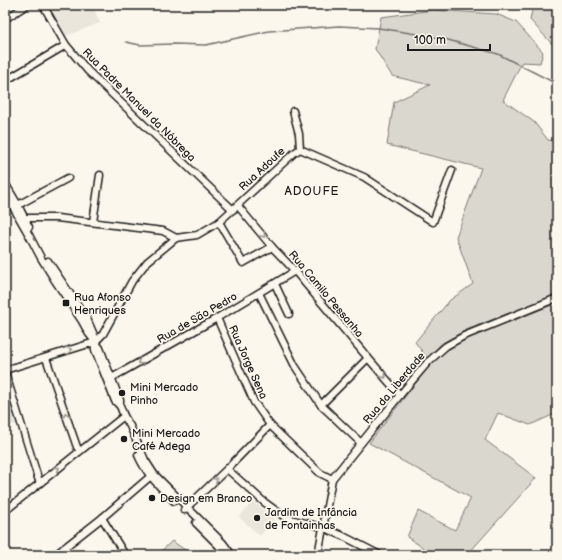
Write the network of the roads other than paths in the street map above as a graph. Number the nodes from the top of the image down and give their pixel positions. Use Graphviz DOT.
graph roads {
  1 [pos="27,5"];
  2 [pos="43,5"];
  3 [pos="5,19"];
  4 [pos="66,45"];
  5 [pos="5,82"];
  6 [pos="293,111"];
  7 [pos="300,149"];
  8 [pos="452,170"];
  9 [pos="100,175"];
  10 [pos="68,178"];
  11 [pos="5,183"];
  12 [pos="5,193"];
  13 [pos="18,205"];
  14 [pos="235,208"];
  15 [pos="22,218"];
  16 [pos="93,222"];
  17 [pos="219,222"];
  18 [pos="176,238"];
  19 [pos="272,247"];
  20 [pos="295,271"];
  21 [pos="275,284"];
  22 [pos="259,293"];
  23 [pos="557,298"];
  24 [pos="289,314"];
  25 [pos="217,318"];
  26 [pos="95,342"];
  27 [pos="46,358"];
  28 [pos="368,358"];
  29 [pos="5,371"];
  30 [pos="109,379"];
  31 [pos="400,395"];
  32 [pos="321,405"];
  33 [pos="125,418"];
  34 [pos="270,425"];
  35 [pos="361,443"];
  36 [pos="80,451"];
  37 [pos="227,469"];
  38 [pos="152,475"];
  39 [pos="332,479"];
  40 [pos="40,483"];
  41 [pos="186,509"];
  42 [pos="5,511"];
  43 [pos="102,518"];
  44 [pos="322,527"];
  45 [pos="55,555"];
  46 [pos="125,555"];
  47 [pos="225,555"];
  48 [pos="232,555"];
  49 [pos="318,555"];
  50 [pos="380,555"];
  1 -- 3 [label="street"];
  2 -- 4 [label="street, Rua Padre Manuel da Nóbrega"];
  4 -- 5 [label="street"];
  4 -- 14 [label="street, Rua Padre Manuel da Nóbrega"];
  6 -- 7 [label="street"];
  7 -- 8 [label="street, Rua Adoufe"];
  7 -- 14 [label="street, Rua Adoufe"];
  9 -- 16 [label="street"];
  10 -- 13 [label="street"];
  11 -- 13 [label="street"];
  12 -- 15 [label="street"];
  13 -- 15 [label="street"];
  14 -- 17 [label="street, Rua Adoufe"];
  14 -- 19 [label="street, Rua Camilo Pessanha, one-way"];
  15 -- 16 [label="street"];
  15 -- 26 [label="street"];
  16 -- 18 [label="street"];
  17 -- 18 [label="street, Rua Adoufe"];
  17 -- 19 [label="street"];
  18 -- 26 [label="street"];
  19 -- 20 [label="street, Rua Camilo Pessanha"];
  20 -- 21 [label="street, Rua de São Pedro"];
  20 -- 28 [label="street, Rua Camilo Pessanha"];
  21 -- 22 [label="street, Rua de São Pedro"];
  21 -- 24 [label="street"];
  22 -- 25 [label="street, Rua de São Pedro"];
  22 -- 32 [label="street"];
  23 -- 31 [label="street, Rua da Liberdade"];
  25 -- 30 [label="street, Rua de São Pedro, one-way"];
  25 -- 34 [label="street, Rua Jorge Sena"];
  27 -- 26 [label="street, one-way"];
  26 -- 30 [label="street"];
  27 -- 29 [label="street"];
  36 -- 27 [label="street, one-way"];
  28 -- 31 [label="street, Rua Camilo Pessanha, one-way"];
  28 -- 32 [label="street"];
  29 -- 40 [label="street"];
  30 -- 33 [label="street"];
  31 -- 35 [label="street, Rua da Liberdade"];
  32 -- 35 [label="street"];
  33 -- 36 [label="street"];
  33 -- 38 [label="street"];
  34 -- 37 [label="street"];
  34 -- 39 [label="street, Rua Jorge Sena"];
  35 -- 39 [label="street, Rua da Liberdade"];
  40 -- 36 [label="street, one-way"];
  41 -- 37 [label="street, one-way"];
  37 -- 44 [label="street"];
  38 -- 41 [label="street"];
  38 -- 43 [label="street"];
  39 -- 44 [label="street, Rua da Liberdade"];
  40 -- 42 [label="street"];
  41 -- 47 [label="street"];
  41 -- 48 [label="street"];
  43 -- 45 [label="street"];
  43 -- 46 [label="street"];
  44 -- 49 [label="street, Rua da Liberdade"];
  44 -- 50 [label="street"];
}
